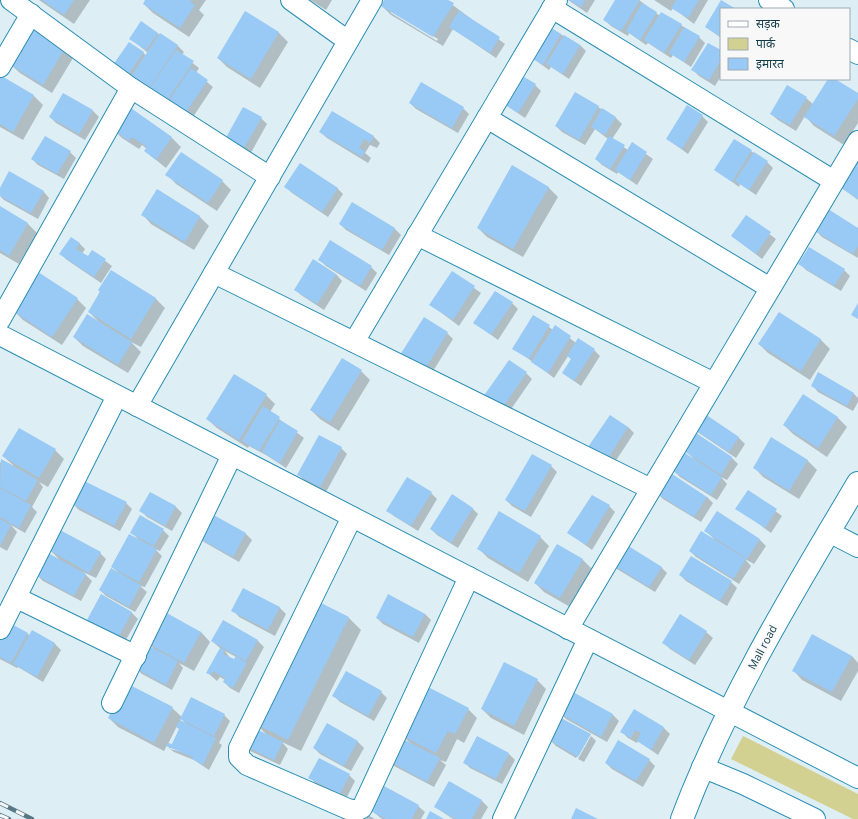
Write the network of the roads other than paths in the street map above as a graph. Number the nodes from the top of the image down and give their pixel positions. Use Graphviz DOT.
graph roads {
  1 [pos="10,0"];
  2 [pos="291,0"];
  3 [pos="372,0"];
  4 [pos="769,0"];
  5 [pos="554,4"];
  6 [pos="782,8"];
  7 [pos="31,14"];
  8 [pos="348,41"];
  9 [pos="0,67"];
  10 [pos="131,88"];
  11 [pos="487,118"];
  12 [pos="858,141"];
  13 [pos="270,177"];
  14 [pos="834,181"];
  15 [pos="417,235"];
  16 [pos="214,273"];
  17 [pos="770,288"];
  18 [pos="0,320"];
  19 [pos="0,335"];
  20 [pos="354,342"];
  21 [pos="714,382"];
  22 [pos="117,396"];
  23 [pos="137,406"];
  24 [pos="232,455"];
  25 [pos="858,483"];
  26 [pos="651,489"];
  27 [pos="352,517"];
  28 [pos="829,532"];
  29 [pos="858,547"];
  30 [pos="469,577"];
  31 [pos="17,598"];
  32 [pos="0,628"];
  33 [pos="568,628"];
  34 [pos="588,639"];
  35 [pos="136,656"];
  36 [pos="112,703"];
  37 [pos="728,712"];
  38 [pos="702,767"];
  39 [pos="858,778"];
  40 [pos="503,819"];
  41 [pos="682,819"];
  42 [pos="815,819"];
  1 -- 7 [label="street"];
  2 -- 8 [label="street"];
  3 -- 8 [label="street"];
  4 -- 6 [label="street"];
  5 -- 11 [label="street"];
  5 -- 14 [label="street"];
  7 -- 9 [label="street"];
  7 -- 10 [label="street"];
  8 -- 13 [label="street"];
  10 -- 13 [label="street"];
  10 -- 18 [label="street"];
  11 -- 15 [label="street"];
  11 -- 17 [label="street"];
  12 -- 14 [label="street"];
  13 -- 16 [label="street"];
  14 -- 17 [label="street"];
  15 -- 20 [label="street"];
  15 -- 21 [label="street"];
  16 -- 20 [label="street"];
  16 -- 23 [label="street"];
  17 -- 21 [label="street"];
  19 -- 22 [label="street"];
  20 -- 26 [label="street"];
  21 -- 26 [label="street"];
  22 -- 23 [label="street"];
  22 -- 31 [label="street"];
  23 -- 24 [label="street"];
  24 -- 27 [label="street"];
  24 -- 35 [label="street"];
  25 -- 28 [label="street, Mall road"];
  26 -- 33 [label="street"];
  27 -- 30 [label="street"];
  27 -- 30 [label="street"];
  28 -- 29 [label="street"];
  28 -- 37 [label="street, Mall road"];
  30 -- 33 [label="street"];
  31 -- 32 [label="street"];
  31 -- 35 [label="street"];
  33 -- 34 [label="street"];
  34 -- 37 [label="street"];
  34 -- 40 [label="street"];
  35 -- 36 [label="street"];
  37 -- 38 [label="street, Mall road"];
  37 -- 39 [label="street"];
  38 -- 41 [label="street, Mall road"];
  38 -- 42 [label="street"];
}
